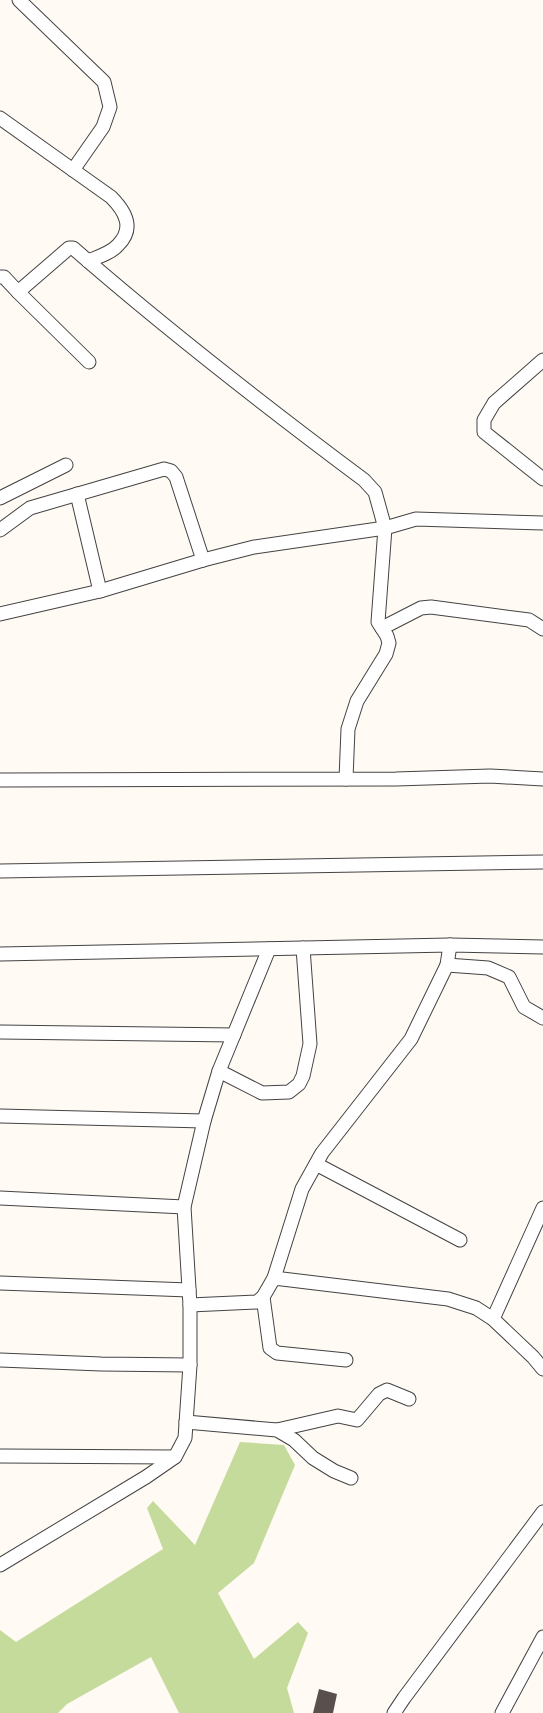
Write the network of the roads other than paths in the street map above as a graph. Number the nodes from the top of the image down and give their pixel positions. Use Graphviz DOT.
graph roads {
  1 [pos="19,0"];
  2 [pos="0,118"];
  3 [pos="73,170"];
  4 [pos="88,261"];
  5 [pos="0,277"];
  6 [pos="18,292"];
  7 [pos="543,360"];
  8 [pos="89,362"];
  9 [pos="66,464"];
  10 [pos="543,479"];
  11 [pos="77,494"];
  12 [pos="0,498"];
  13 [pos="543,523"];
  14 [pos="385,528"];
  15 [pos="0,530"];
  16 [pos="203,560"];
  17 [pos="100,591"];
  18 [pos="0,614"];
  19 [pos="382,628"];
  20 [pos="543,629"];
  21 [pos="346,779"];
  22 [pos="543,779"];
  23 [pos="0,780"];
  24 [pos="543,862"];
  25 [pos="0,871"];
  26 [pos="450,945"];
  27 [pos="543,947"];
  28 [pos="303,948"];
  29 [pos="269,949"];
  30 [pos="0,954"];
  31 [pos="447,965"];
  32 [pos="543,1018"];
  33 [pos="0,1032"];
  34 [pos="234,1035"];
  35 [pos="219,1071"];
  36 [pos="0,1116"];
  37 [pos="204,1121"];
  38 [pos="316,1164"];
  39 [pos="0,1198"];
  40 [pos="184,1207"];
  41 [pos="543,1208"];
  42 [pos="460,1240"];
  43 [pos="274,1278"];
  44 [pos="0,1283"];
  45 [pos="189,1290"];
  46 [pos="263,1297"];
  47 [pos="190,1305"];
  48 [pos="493,1319"];
  49 [pos="0,1360"];
  50 [pos="346,1360"];
  51 [pos="190,1365"];
  52 [pos="543,1369"];
  53 [pos="409,1399"];
  54 [pos="186,1422"];
  55 [pos="277,1430"];
  56 [pos="0,1456"];
  57 [pos="174,1457"];
  58 [pos="351,1478"];
  59 [pos="543,1512"];
  60 [pos="0,1565"];
  61 [pos="543,1637"];
  62 [pos="394,1713"];
  63 [pos="502,1713"];
  1 -- 3 [label="street"];
  2 -- 3 [label="street"];
  3 -- 4 [label="street"];
  4 -- 6 [label="street"];
  4 -- 14 [label="street"];
  5 -- 6 [label="street"];
  6 -- 8 [label="street"];
  7 -- 10 [label="street"];
  9 -- 12 [label="street"];
  11 -- 15 [label="street"];
  11 -- 16 [label="street"];
  11 -- 17 [label="street"];
  13 -- 14 [label="street"];
  14 -- 16 [label="street"];
  14 -- 19 [label="street"];
  16 -- 17 [label="street"];
  17 -- 18 [label="street"];
  19 -- 20 [label="street"];
  19 -- 21 [label="street"];
  21 -- 22 [label="street"];
  21 -- 23 [label="street"];
  24 -- 25 [label="street"];
  26 -- 27 [label="street"];
  26 -- 28 [label="street"];
  26 -- 31 [label="street"];
  28 -- 29 [label="street"];
  28 -- 35 [label="street"];
  29 -- 30 [label="street"];
  29 -- 34 [label="street"];
  31 -- 32 [label="street"];
  31 -- 38 [label="street"];
  33 -- 34 [label="street"];
  34 -- 35 [label="street"];
  35 -- 37 [label="street"];
  36 -- 37 [label="street"];
  37 -- 40 [label="street"];
  38 -- 42 [label="street"];
  38 -- 43 [label="street"];
  39 -- 40 [label="street"];
  40 -- 45 [label="street"];
  41 -- 48 [label="street"];
  43 -- 46 [label="street"];
  43 -- 48 [label="street"];
  44 -- 45 [label="street"];
  45 -- 47 [label="street"];
  46 -- 47 [label="street"];
  46 -- 50 [label="street"];
  47 -- 51 [label="street"];
  48 -- 52 [label="street"];
  49 -- 51 [label="street"];
  51 -- 54 [label="street"];
  53 -- 55 [label="street"];
  54 -- 55 [label="street"];
  54 -- 57 [label="street"];
  55 -- 58 [label="street"];
  56 -- 57 [label="street"];
  57 -- 60 [label="street"];
  59 -- 62 [label="street"];
  61 -- 63 [label="street"];
}
